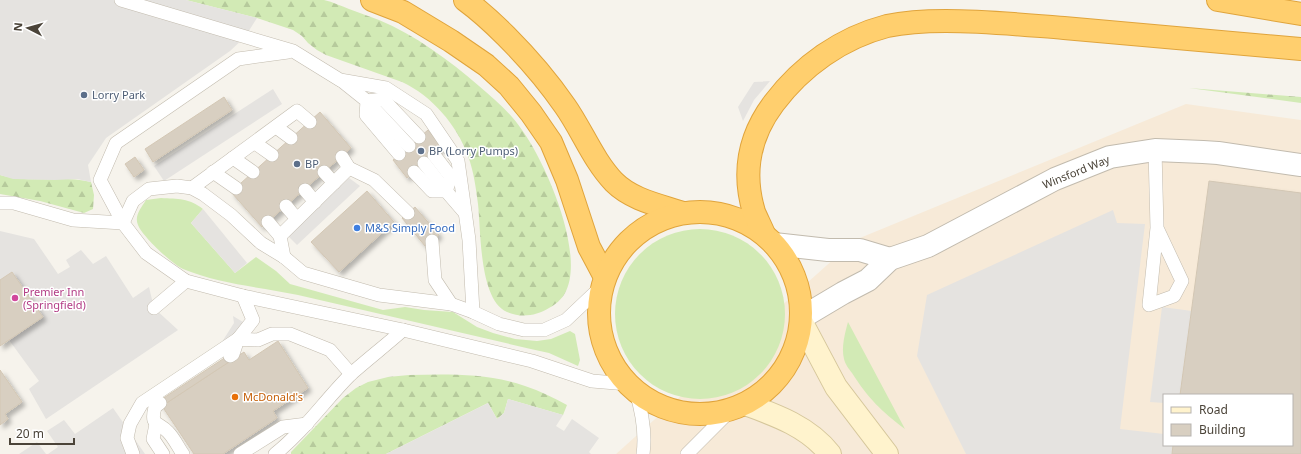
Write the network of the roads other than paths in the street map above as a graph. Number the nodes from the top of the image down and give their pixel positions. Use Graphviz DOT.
graph roads {
  1 [pos="121,0"];
  2 [pos="372,0"];
  3 [pos="465,0"];
  4 [pos="1218,0"];
  5 [pos="1301,14"];
  6 [pos="1301,49"];
  7 [pos="293,51"];
  8 [pos="340,80"];
  9 [pos="367,101"];
  10 [pos="310,122"];
  11 [pos="276,127"];
  12 [pos="291,138"];
  13 [pos="255,142"];
  14 [pos="1155,150"];
  15 [pos="272,155"];
  16 [pos="342,157"];
  17 [pos="233,158"];
  18 [pos="429,159"];
  19 [pos="1301,165"];
  20 [pos="349,168"];
  21 [pos="213,172"];
  22 [pos="253,172"];
  23 [pos="324,172"];
  24 [pos="414,172"];
  25 [pos="334,183"];
  26 [pos="192,188"];
  27 [pos="236,188"];
  28 [pos="305,190"];
  29 [pos="446,191"];
  30 [pos="315,202"];
  31 [pos="0,203"];
  32 [pos="286,206"];
  33 [pos="408,213"];
  34 [pos="465,213"];
  35 [pos="683,213"];
  36 [pos="297,219"];
  37 [pos="268,222"];
  38 [pos="123,223"];
  39 [pos="1157,228"];
  40 [pos="280,236"];
  41 [pos="769,239"];
  42 [pos="432,241"];
  43 [pos="284,257"];
  44 [pos="890,258"];
  45 [pos="186,281"];
  46 [pos="604,281"];
  47 [pos="243,296"];
  48 [pos="451,304"];
  49 [pos="154,308"];
  50 [pos="473,312"];
  51 [pos="801,319"];
  52 [pos="403,330"];
  53 [pos="238,339"];
  54 [pos="230,356"];
  55 [pos="351,374"];
  56 [pos="632,388"];
  57 [pos="160,403"];
  58 [pos="738,408"];
  59 [pos="156,424"];
  60 [pos="307,424"];
  61 [pos="133,454"];
  62 [pos="163,454"];
  63 [pos="183,454"];
  64 [pos="240,454"];
  65 [pos="275,454"];
  66 [pos="643,454"];
  67 [pos="687,454"];
  68 [pos="830,454"];
  69 [pos="887,454"];
  1 -- 7 [label="lane"];
  2 -- 46 [label="highway"];
  3 -- 35 [label="highway"];
  4 -- 5 [label="highway"];
  6 -- 41 [label="highway"];
  7 -- 8 [label="lane"];
  7 -- 38 [label="lane"];
  8 -- 9 [label="lane"];
  8 -- 34 [label="lane"];
  9 -- 9 [label="lane"];
  10 -- 11 [label="lane"];
  11 -- 12 [label="lane"];
  11 -- 13 [label="lane"];
  13 -- 15 [label="lane"];
  13 -- 17 [label="lane"];
  14 -- 19 [label="street, Winsford Way"];
  14 -- 39 [label="lane"];
  14 -- 44 [label="street, Winsford Way"];
  16 -- 20 [label="lane"];
  17 -- 21 [label="lane"];
  17 -- 22 [label="lane"];
  18 -- 29 [label="lane"];
  20 -- 25 [label="lane"];
  20 -- 33 [label="lane"];
  21 -- 26 [label="lane"];
  21 -- 27 [label="lane"];
  23 -- 25 [label="lane"];
  24 -- 29 [label="lane"];
  25 -- 30 [label="lane"];
  26 -- 38 [label="lane"];
  26 -- 43 [label="lane"];
  28 -- 30 [label="lane"];
  29 -- 34 [label="lane"];
  30 -- 36 [label="lane"];
  31 -- 38 [label="lane"];
  32 -- 36 [label="lane"];
  34 -- 50 [label="lane"];
  35 -- 41 [label="highway"];
  35 -- 46 [label="highway"];
  36 -- 40 [label="lane"];
  37 -- 40 [label="lane"];
  38 -- 45 [label="lane"];
  39 -- 39 [label="lane"];
  40 -- 43 [label="lane"];
  41 -- 44 [label="street"];
  41 -- 51 [label="highway"];
  42 -- 48 [label="lane"];
  43 -- 48 [label="lane"];
  44 -- 51 [label="street, Winsford Way"];
  45 -- 47 [label="lane"];
  45 -- 49 [label="lane"];
  46 -- 50 [label="lane"];
  46 -- 56 [label="highway"];
  47 -- 52 [label="lane"];
  47 -- 53 [label="lane"];
  48 -- 50 [label="lane"];
  51 -- 58 [label="highway"];
  51 -- 69 [label="main road"];
  52 -- 55 [label="lane"];
  52 -- 56 [label="lane"];
  53 -- 54 [label="lane"];
  53 -- 55 [label="lane"];
  53 -- 61 [label="lane"];
  55 -- 60 [label="lane"];
  56 -- 58 [label="highway"];
  56 -- 66 [label="lane"];
  57 -- 59 [label="lane"];
  58 -- 67 [label="lane"];
  58 -- 68 [label="main road"];
  59 -- 62 [label="lane"];
  59 -- 63 [label="lane"];
  60 -- 64 [label="lane"];
  60 -- 65 [label="lane"];
}
